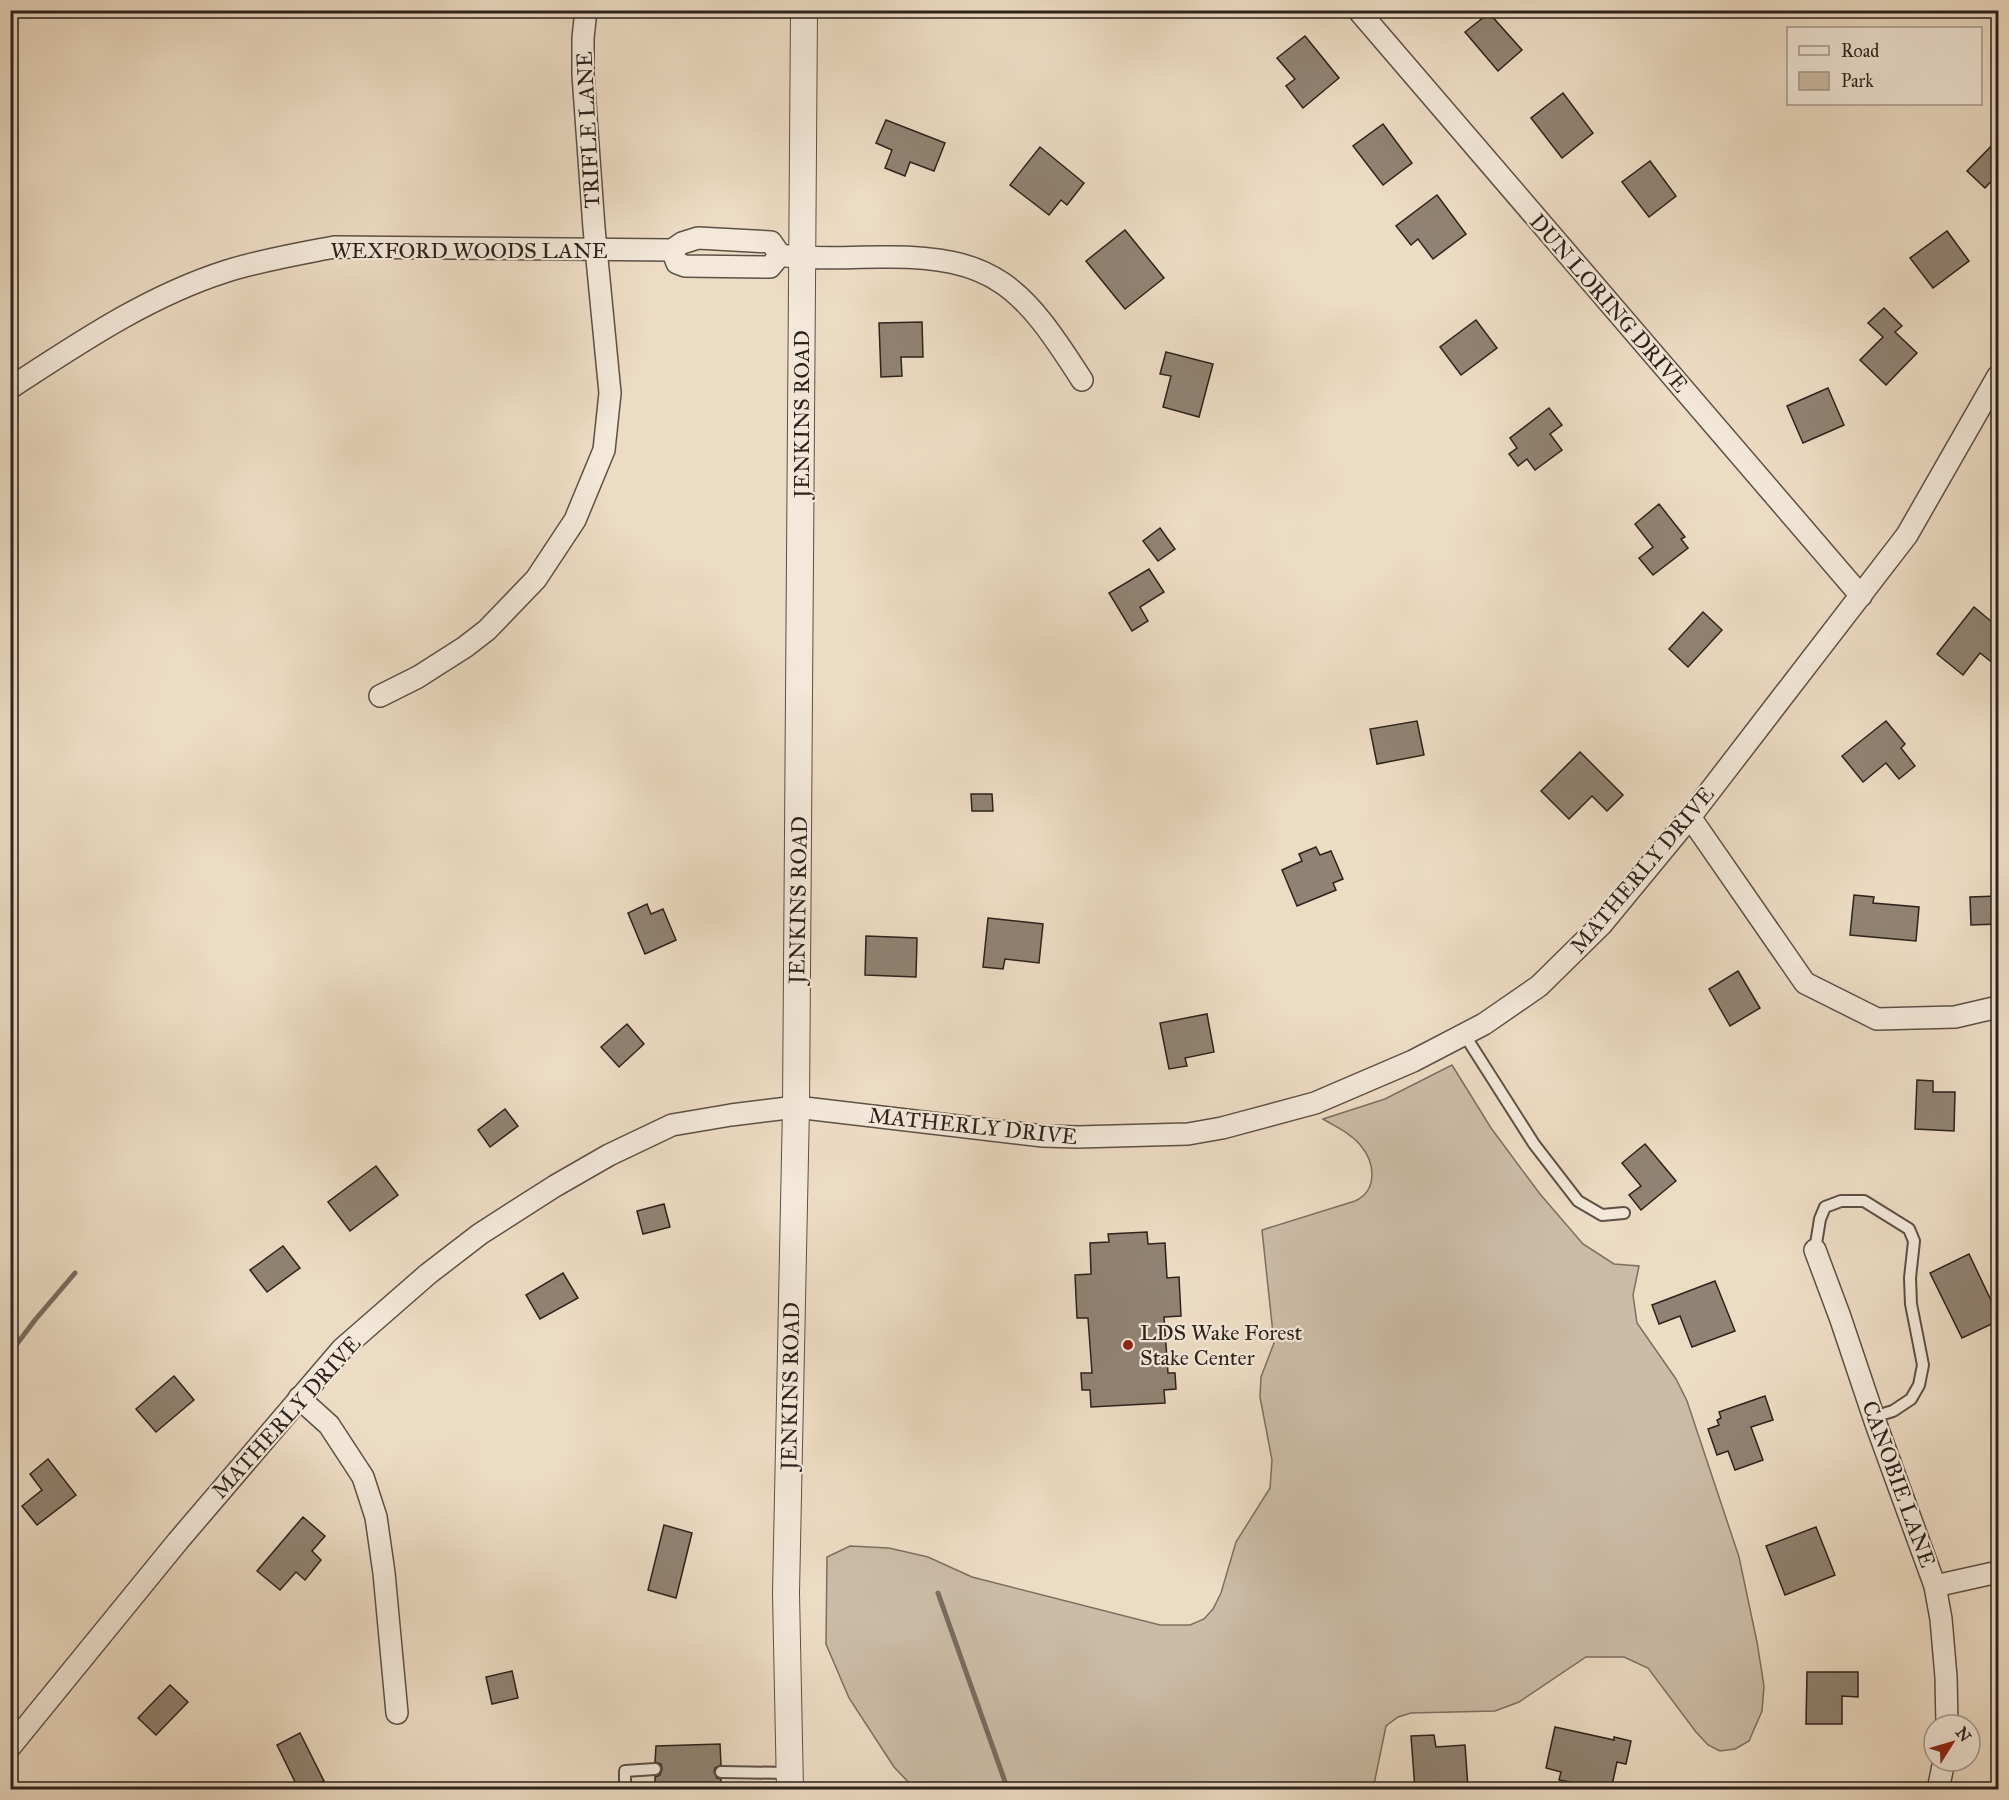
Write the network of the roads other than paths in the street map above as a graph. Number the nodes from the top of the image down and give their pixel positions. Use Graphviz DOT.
graph roads {
  1 [pos="586,10"];
  2 [pos="804,10"];
  3 [pos="1358,10"];
  4 [pos="597,250"];
  5 [pos="672,250"];
  6 [pos="791,257"];
  7 [pos="1998,376"];
  8 [pos="1082,380"];
  9 [pos="10,388"];
  10 [pos="1861,596"];
  11 [pos="380,696"];
  12 [pos="1690,817"];
  13 [pos="1998,1008"];
  14 [pos="1464,1034"];
  15 [pos="796,1107"];
  16 [pos="1624,1213"];
  17 [pos="1815,1250"];
  18 [pos="298,1398"];
  19 [pos="1874,1417"];
  20 [pos="1998,1572"];
  21 [pos="1935,1586"];
  22 [pos="397,1713"];
  23 [pos="1947,1713"];
  24 [pos="10,1748"];
  25 [pos="655,1769"];
  26 [pos="721,1772"];
  27 [pos="1942,1773"];
  28 [pos="790,1781"];
  29 [pos="625,1790"];
  30 [pos="1938,1790"];
  1 -- 4 [label="street, TRIFLE LANE"];
  2 -- 6 [label="street, JENKINS ROAD"];
  3 -- 10 [label="street, DUN LORING DRIVE"];
  4 -- 5 [label="street, WEXFORD WOODS LANE"];
  4 -- 9 [label="street, WEXFORD WOODS LANE"];
  4 -- 11 [label="street, TRIFLE LANE"];
  5 -- 6 [label="street, WEXFORD WOODS LANE"];
  5 -- 6 [label="street"];
  6 -- 8 [label="street"];
  6 -- 15 [label="street, JENKINS ROAD"];
  7 -- 10 [label="street, MATHERLY DRIVE"];
  10 -- 12 [label="street, MATHERLY DRIVE"];
  12 -- 13 [label="street"];
  12 -- 14 [label="street, MATHERLY DRIVE"];
  14 -- 15 [label="street, MATHERLY DRIVE"];
  14 -- 16 [label="lane"];
  15 -- 18 [label="street, MATHERLY DRIVE"];
  15 -- 28 [label="street, JENKINS ROAD"];
  17 -- 19 [label="street, CANOBIE LANE"];
  17 -- 19 [label="lane"];
  18 -- 22 [label="street"];
  18 -- 24 [label="street, MATHERLY DRIVE"];
  19 -- 21 [label="street, CANOBIE LANE"];
  20 -- 21 [label="street"];
  21 -- 23 [label="street, CANOBIE LANE"];
  25 -- 29 [label="lane"];
  26 -- 28 [label="lane"];
  27 -- 30 [label="street"];
}
